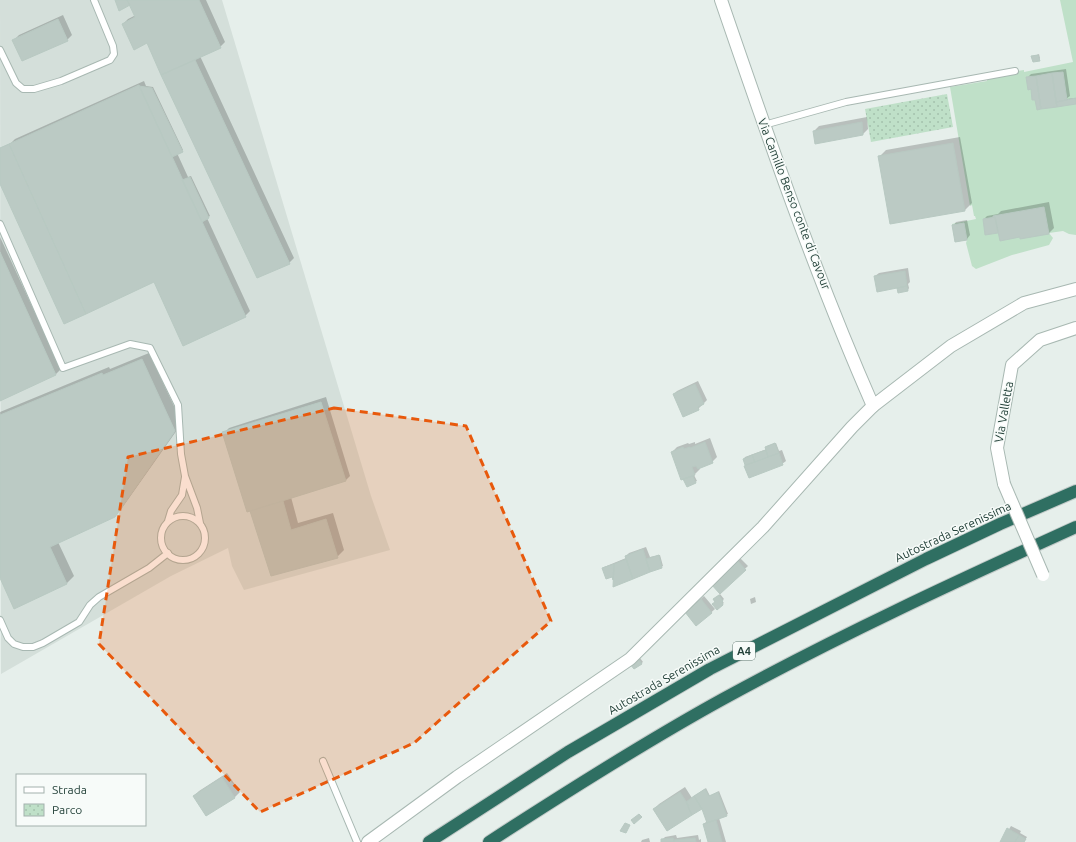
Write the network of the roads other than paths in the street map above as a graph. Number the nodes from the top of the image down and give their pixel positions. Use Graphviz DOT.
graph roads {
  1 [pos="94,0"];
  2 [pos="722,0"];
  3 [pos="0,50"];
  4 [pos="1015,71"];
  5 [pos="764,125"];
  6 [pos="0,224"];
  7 [pos="1076,289"];
  8 [pos="1076,328"];
  9 [pos="873,406"];
  10 [pos="185,476"];
  11 [pos="1076,491"];
  12 [pos="168,521"];
  13 [pos="200,523"];
  14 [pos="1076,527"];
  15 [pos="168,553"];
  16 [pos="1043,575"];
  17 [pos="0,620"];
  18 [pos="323,761"];
  19 [pos="357,842"];
  20 [pos="368,842"];
  21 [pos="429,842"];
  22 [pos="489,842"];
  1 -- 3 [label="lane"];
  2 -- 5 [label="street, Via Camillo Benso conte di Cavour"];
  4 -- 5 [label="lane"];
  5 -- 9 [label="street, Via Camillo Benso conte di Cavour"];
  6 -- 10 [label="lane"];
  7 -- 9 [label="street"];
  8 -- 16 [label="street, Via Valletta, bridge"];
  9 -- 20 [label="street"];
  10 -- 12 [label="lane"];
  10 -- 13 [label="lane"];
  11 -- 21 [label="highway, Autostrada Serenissima / A4"];
  12 -- 13 [label="lane"];
  12 -- 15 [label="lane"];
  13 -- 15 [label="lane"];
  14 -- 22 [label="highway"];
  15 -- 17 [label="lane"];
  18 -- 19 [label="lane"];
}
